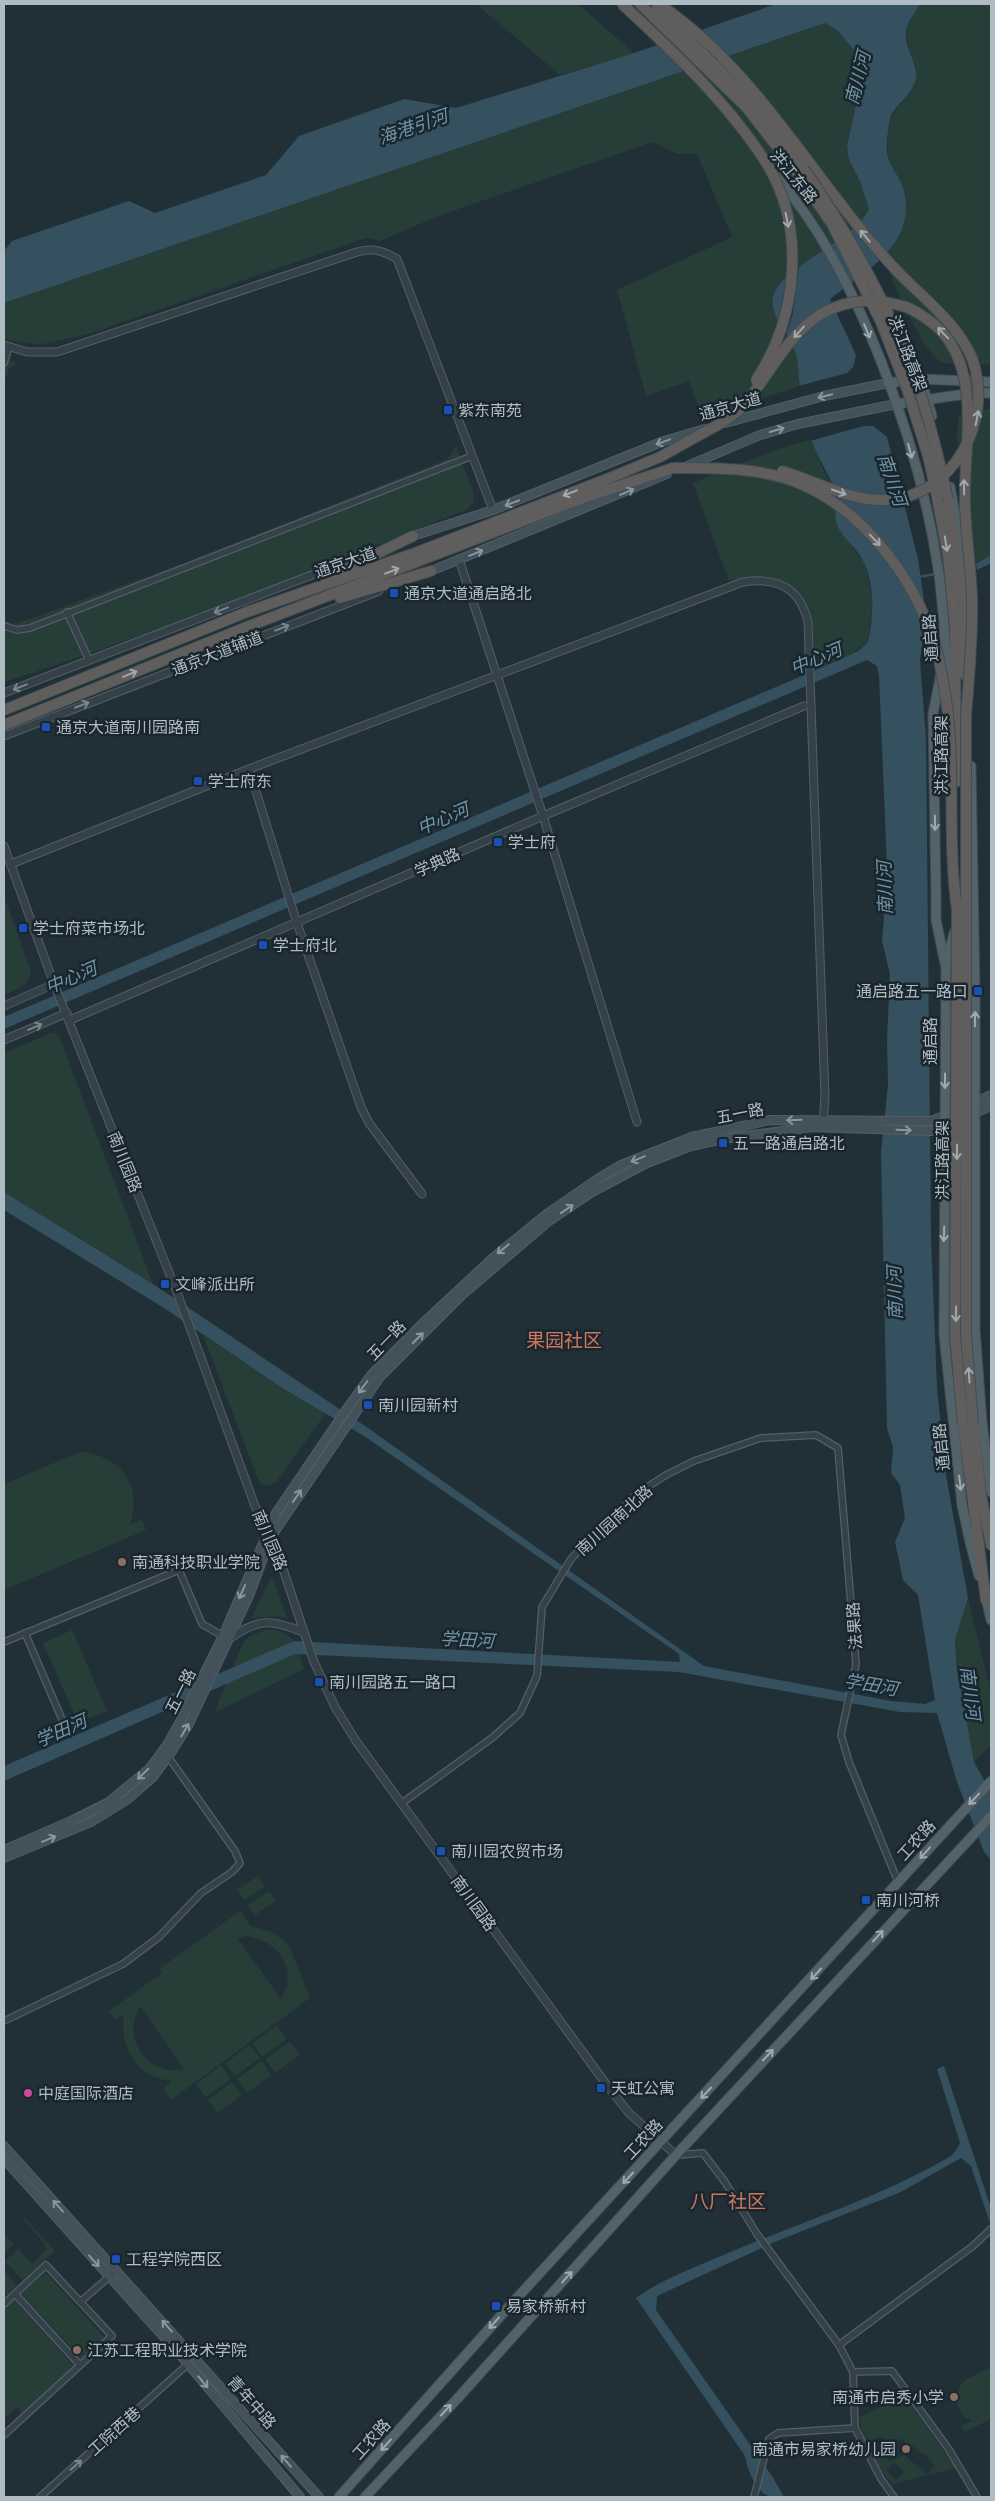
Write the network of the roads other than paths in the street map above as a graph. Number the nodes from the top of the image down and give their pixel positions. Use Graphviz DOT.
graph roads {
  1 [pos="615,4"];
  2 [pos="622,4"];
  3 [pos="640,4"];
  4 [pos="653,4"];
  5 [pos="659,4"];
  6 [pos="6,346"];
  7 [pos="4,363"];
  8 [pos="920,379"];
  9 [pos="991,382"];
  10 [pos="888,383"];
  11 [pos="991,394"];
  12 [pos="928,400"];
  13 [pos="896,404"];
  14 [pos="694,438"];
  15 [pos="472,456"];
  16 [pos="673,468"];
  17 [pos="493,510"];
  18 [pos="413,536"];
  19 [pos="417,557"];
  20 [pos="459,560"];
  21 [pos="431,571"];
  22 [pos="67,612"];
  23 [pos="247,612"];
  24 [pos="4,626"];
  25 [pos="249,626"];
  26 [pos="945,636"];
  27 [pos="89,660"];
  28 [pos="497,675"];
  29 [pos="4,693"];
  30 [pos="804,706"];
  31 [pos="4,710"];
  32 [pos="966,716"];
  33 [pos="4,725"];
  34 [pos="4,736"];
  35 [pos="249,769"];
  36 [pos="543,816"];
  37 [pos="4,846"];
  38 [pos="11,864"];
  39 [pos="957,910"];
  40 [pos="297,923"];
  41 [pos="946,964"];
  42 [pos="56,987"];
  43 [pos="4,1006"];
  44 [pos="67,1014"];
  45 [pos="4,1040"];
  46 [pos="991,1094"];
  47 [pos="975,1102"];
  48 [pos="991,1106"];
  49 [pos="974,1114"];
  50 [pos="946,1116"];
  51 [pos="637,1122"];
  52 [pos="823,1123"];
  53 [pos="946,1126"];
  54 [pos="422,1194"];
  55 [pos="968,1425"];
  56 [pos="838,1448"];
  57 [pos="991,1492"];
  58 [pos="269,1534"];
  59 [pos="991,1545"];
  60 [pos="986,1600"];
  61 [pos="991,1620"];
  62 [pos="304,1632"];
  63 [pos="25,1633"];
  64 [pos="226,1638"];
  65 [pos="4,1642"];
  66 [pos="67,1731"];
  67 [pos="165,1754"];
  68 [pos="991,1781"];
  69 [pos="402,1803"];
  70 [pos="991,1816"];
  71 [pos="4,1850"];
  72 [pos="4,1858"];
  73 [pos="898,1882"];
  74 [pos="4,2021"];
  75 [pos="661,2142"];
  76 [pos="4,2146"];
  77 [pos="676,2155"];
  78 [pos="4,2159"];
  79 [pos="990,2230"];
  80 [pos="117,2270"];
  81 [pos="108,2277"];
  82 [pos="15,2294"];
  83 [pos="80,2302"];
  84 [pos="4,2304"];
  85 [pos="839,2345"];
  86 [pos="188,2364"];
  87 [pos="80,2365"];
  88 [pos="853,2372"];
  89 [pos="855,2428"];
  90 [pos="4,2435"];
  91 [pos="40,2497"];
  92 [pos="300,2497"];
  93 [pos="319,2497"];
  94 [pos="339,2497"];
  95 [pos="365,2497"];
  96 [pos="754,2497"];
  97 [pos="894,2497"];
  98 [pos="977,2497"];
  1 -- 10 [label="main road, 洪江东路, one-way"];
  2 -- 14 [label="highway, one-way, bridge"];
  3 -- 39 [label="highway, 洪江路高架, one-way, bridge"];
  4 -- 32 [label="highway, 洪江路高架, bridge"];
  5 -- 8 [label="main road, 洪江东路"];
  16 -- 5 [label="highway, one-way, bridge"];
  6 -- 7 [label="street"];
  6 -- 15 [label="street"];
  8 -- 9 [label="main road, 通京大道"];
  8 -- 10 [label="main road, 通京大道"];
  8 -- 12 [label="main road, 洪江东路"];
  10 -- 13 [label="main road, 洪江东路"];
  10 -- 17 [label="main road, 通京大道, one-way"];
  11 -- 12 [label="main road"];
  12 -- 13 [label="main road"];
  47 -- 12 [label="main road, one-way"];
  20 -- 13 [label="main road, one-way"];
  13 -- 26 [label="main road, 通启路, one-way"];
  14 -- 19 [label="highway, 通京大道, one-way"];
  32 -- 14 [label="highway, one-way, bridge"];
  15 -- 17 [label="street"];
  15 -- 22 [label="street"];
  16 -- 19 [label="highway, 通京大道"];
  16 -- 39 [label="highway, one-way, bridge"];
  17 -- 18 [label="main road, 通京大道"];
  18 -- 23 [label="highway"];
  18 -- 27 [label="street, one-way"];
  19 -- 23 [label="highway, 通京大道"];
  25 -- 19 [label="highway, 通京大道, one-way"];
  20 -- 21 [label="main road"];
  20 -- 28 [label="street"];
  21 -- 25 [label="highway"];
  34 -- 21 [label="street, 通京大道辅道, one-way"];
  22 -- 24 [label="street"];
  22 -- 27 [label="street"];
  23 -- 31 [label="highway, 通京大道"];
  33 -- 25 [label="highway, 通京大道, one-way"];
  26 -- 41 [label="main road, 通启路"];
  26 -- 41 [label="main road, one-way"];
  27 -- 29 [label="street, one-way"];
  28 -- 35 [label="street"];
  28 -- 36 [label="street"];
  28 -- 52 [label="street"];
  30 -- 36 [label="street, 学典路"];
  55 -- 32 [label="highway, 洪江路高架, one-way, bridge"];
  35 -- 38 [label="street"];
  35 -- 40 [label="street"];
  36 -- 40 [label="street, 学典路"];
  36 -- 51 [label="street"];
  37 -- 38 [label="street, 南川园路"];
  38 -- 42 [label="street, 南川园路"];
  39 -- 55 [label="highway, 洪江路高架, one-way, bridge"];
  40 -- 44 [label="street, 学典路"];
  40 -- 54 [label="street"];
  41 -- 50 [label="main road, 通启路, one-way"];
  42 -- 43 [label="street"];
  42 -- 44 [label="street, 南川园路"];
  45 -- 44 [label="street, 学典路, one-way"];
  44 -- 58 [label="street, 南川园路"];
  46 -- 47 [label="main road, 五一路"];
  47 -- 49 [label="main road"];
  47 -- 50 [label="main road, 五一路"];
  48 -- 49 [label="main road, 五一路"];
  49 -- 53 [label="main road, 五一路"];
  49 -- 57 [label="main road"];
  50 -- 52 [label="main road, 五一路"];
  50 -- 53 [label="main road, 通启路"];
  52 -- 53 [label="main road, 五一路, one-way"];
  58 -- 52 [label="main road, 五一路, one-way"];
  52 -- 58 [label="main road, 五一路, one-way"];
  53 -- 60 [label="main road, 通启路, one-way"];
  55 -- 59 [label="highway, 洪江路高架"];
  55 -- 60 [label="highway, 洪江路高架"];
  56 -- 69 [label="street, 南川园南北路"];
  56 -- 73 [label="street, 法果路"];
  58 -- 62 [label="street, 南川园路"];
  58 -- 64 [label="main road, 五一路"];
  60 -- 61 [label="main road, 通启路"];
  62 -- 64 [label="street"];
  62 -- 69 [label="street, 南川园路"];
  63 -- 64 [label="street"];
  63 -- 65 [label="street"];
  63 -- 66 [label="street"];
  64 -- 67 [label="main road, 五一路"];
  67 -- 64 [label="main road, 五一路, one-way"];
  67 -- 71 [label="main road, 五一路, one-way"];
  72 -- 67 [label="main road, 五一路, one-way"];
  67 -- 74 [label="street"];
  68 -- 73 [label="main road, 工农路, one-way"];
  69 -- 75 [label="street, 南川园路"];
  77 -- 70 [label="main road, one-way"];
  73 -- 75 [label="main road, 工农路, one-way"];
  75 -- 77 [label="street, 南川园路"];
  75 -- 94 [label="main road, 工农路, one-way"];
  80 -- 76 [label="main road, 青年中路, one-way"];
  77 -- 85 [label="street"];
  95 -- 77 [label="main road, one-way"];
  78 -- 81 [label="main road, 青年中路, one-way"];
  79 -- 85 [label="street"];
  80 -- 81 [label="street"];
  93 -- 80 [label="main road, 青年中路, one-way"];
  81 -- 83 [label="street"];
  81 -- 86 [label="main road, 青年中路"];
  82 -- 83 [label="street"];
  82 -- 84 [label="street"];
  82 -- 87 [label="street"];
  83 -- 87 [label="street"];
  85 -- 88 [label="street"];
  91 -- 86 [label="street, 工院西巷, one-way"];
  86 -- 92 [label="main road, 青年中路, one-way"];
  87 -- 90 [label="street"];
  88 -- 89 [label="street"];
  88 -- 98 [label="street"];
  89 -- 96 [label="street"];
  89 -- 97 [label="street"];
}
